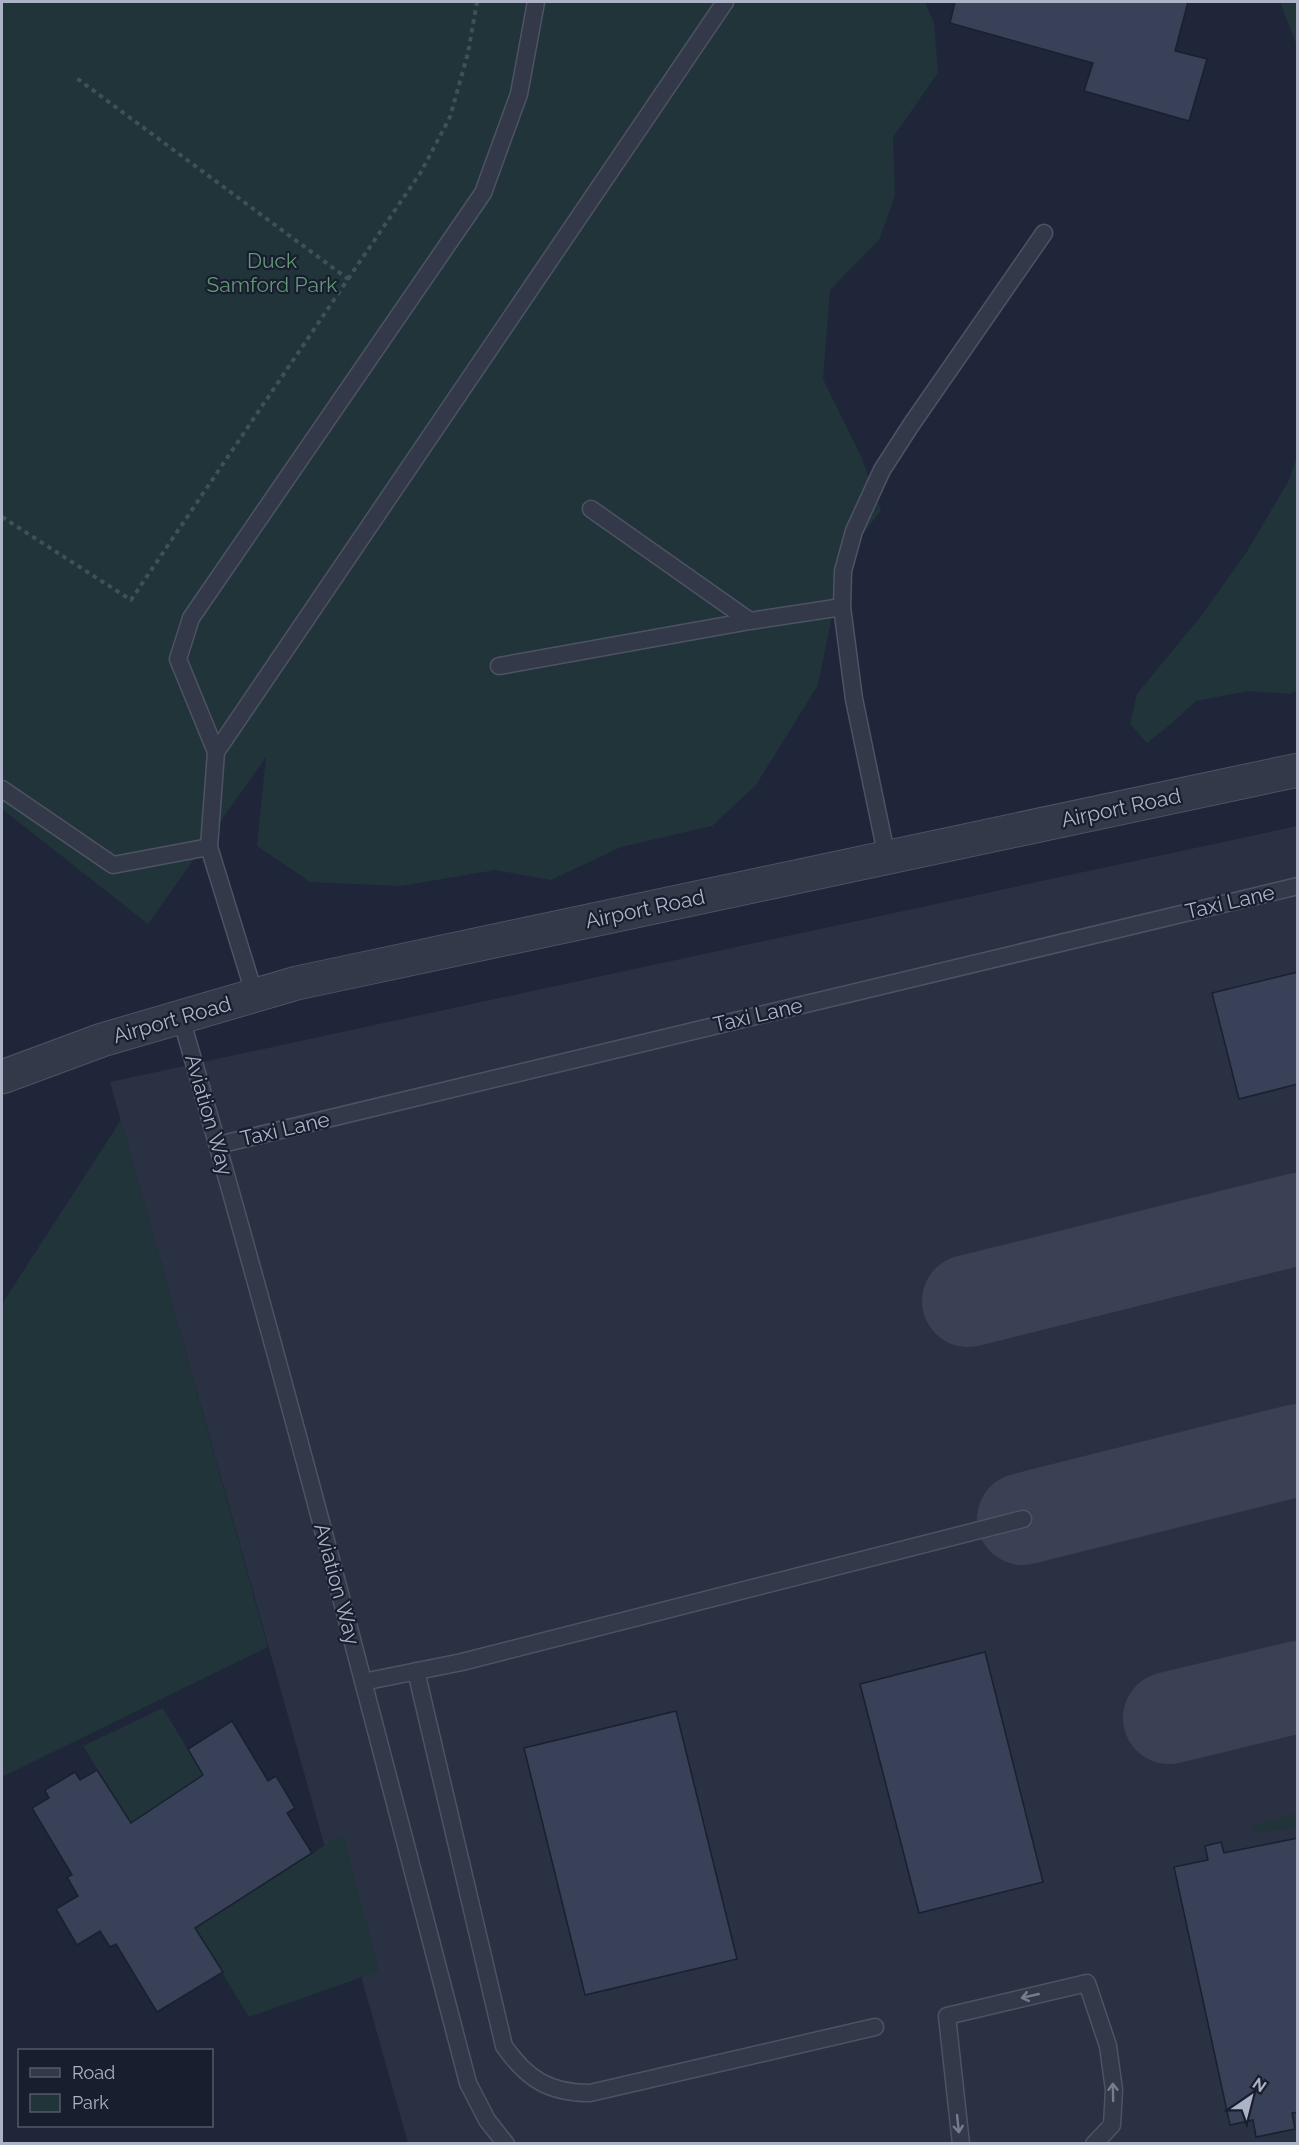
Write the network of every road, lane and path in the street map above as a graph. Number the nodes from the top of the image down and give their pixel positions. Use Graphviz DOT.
graph roads {
  1 [pos="477,2"];
  2 [pos="536,2"];
  3 [pos="725,2"];
  4 [pos="75,77"];
  5 [pos="1044,233"];
  6 [pos="348,279"];
  7 [pos="591,509"];
  8 [pos="2,517"];
  9 [pos="842,607"];
  10 [pos="750,621"];
  11 [pos="499,666"];
  12 [pos="216,752"];
  13 [pos="1298,770"];
  14 [pos="2,789"];
  15 [pos="209,847"];
  16 [pos="887,858"];
  17 [pos="1298,886"];
  18 [pos="255,996"];
  19 [pos="181,1018"];
  20 [pos="2,1077"];
  21 [pos="218,1145"];
  22 [pos="1023,1519"];
  23 [pos="416,1671"];
  24 [pos="363,1682"];
  25 [pos="875,2027"];
  26 [pos="506,2144"];
  27 [pos="961,2144"];
  28 [pos="1094,2144"];
  1 -- 6 [label="path"];
  2 -- 12 [label="lane"];
  3 -- 12 [label="lane"];
  4 -- 6 [label="path"];
  5 -- 9 [label="lane"];
  6 -- 8 [label="path"];
  7 -- 10 [label="lane"];
  9 -- 10 [label="lane"];
  9 -- 16 [label="lane"];
  10 -- 11 [label="lane"];
  12 -- 15 [label="lane"];
  13 -- 16 [label="street, Airport Road"];
  14 -- 15 [label="lane"];
  15 -- 18 [label="lane"];
  16 -- 18 [label="street, Airport Road"];
  17 -- 21 [label="lane, Taxi Lane"];
  18 -- 19 [label="street, Airport Road"];
  19 -- 20 [label="street, Airport Road"];
  19 -- 21 [label="lane, Aviation Way"];
  21 -- 24 [label="lane, Aviation Way"];
  22 -- 23 [label="lane"];
  23 -- 24 [label="lane"];
  23 -- 25 [label="lane"];
  24 -- 26 [label="lane, Aviation Way"];
  28 -- 27 [label="lane, one-way"];
}
